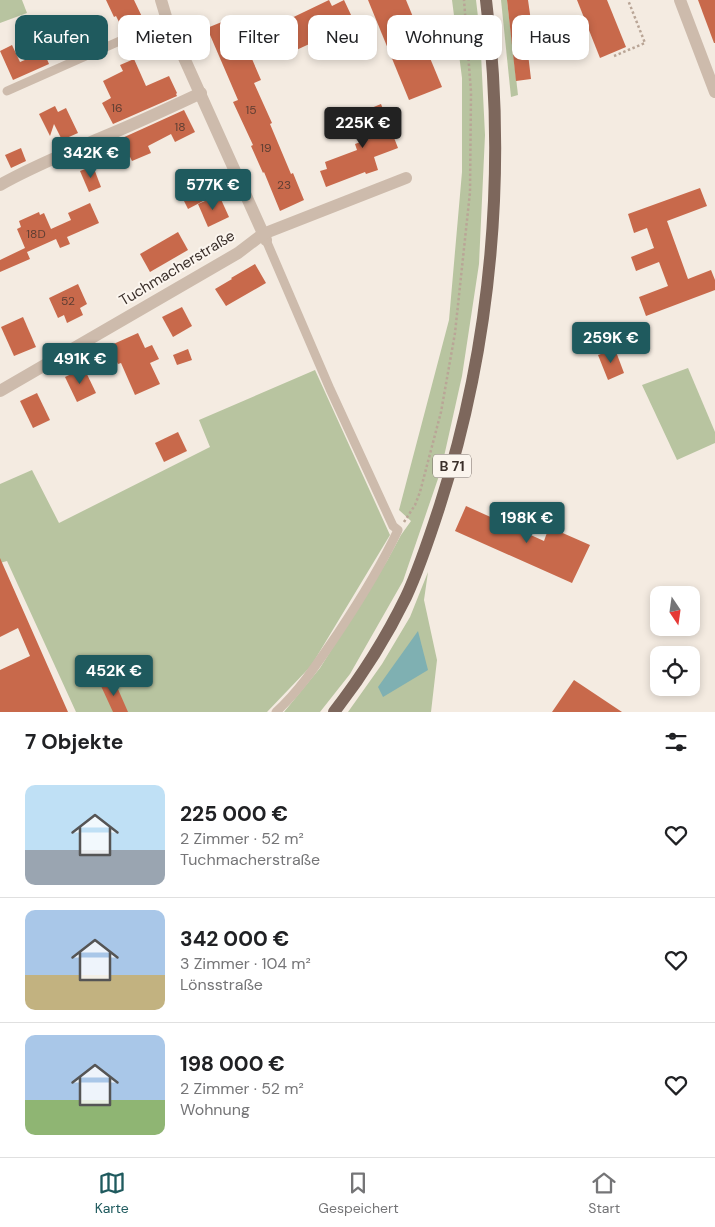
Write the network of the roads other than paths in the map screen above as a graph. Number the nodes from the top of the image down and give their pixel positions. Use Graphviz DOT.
graph roads {
  1 [pos="161,0"];
  2 [pos="486,0"];
  3 [pos="680,0"];
  4 [pos="166,15"];
  5 [pos="118,42"];
  6 [pos="186,60"];
  7 [pos="7,91"];
  8 [pos="715,92"];
  9 [pos="201,93"];
  10 [pos="406,178"];
  11 [pos="0,185"];
  12 [pos="265,237"];
  13 [pos="0,391"];
  14 [pos="276,712"];
  15 [pos="334,712"];
  1 -- 4 [label="street"];
  2 -- 15 [label="main road, B 71"];
  3 -- 8 [label="street"];
  5 -- 7 [label="lane"];
  6 -- 9 [label="street"];
  9 -- 11 [label="street"];
  9 -- 12 [label="street"];
  10 -- 12 [label="street, Tuchmacherstraße"];
  12 -- 13 [label="street, Tuchmacherstraße"];
  12 -- 14 [label="lane"];
}
